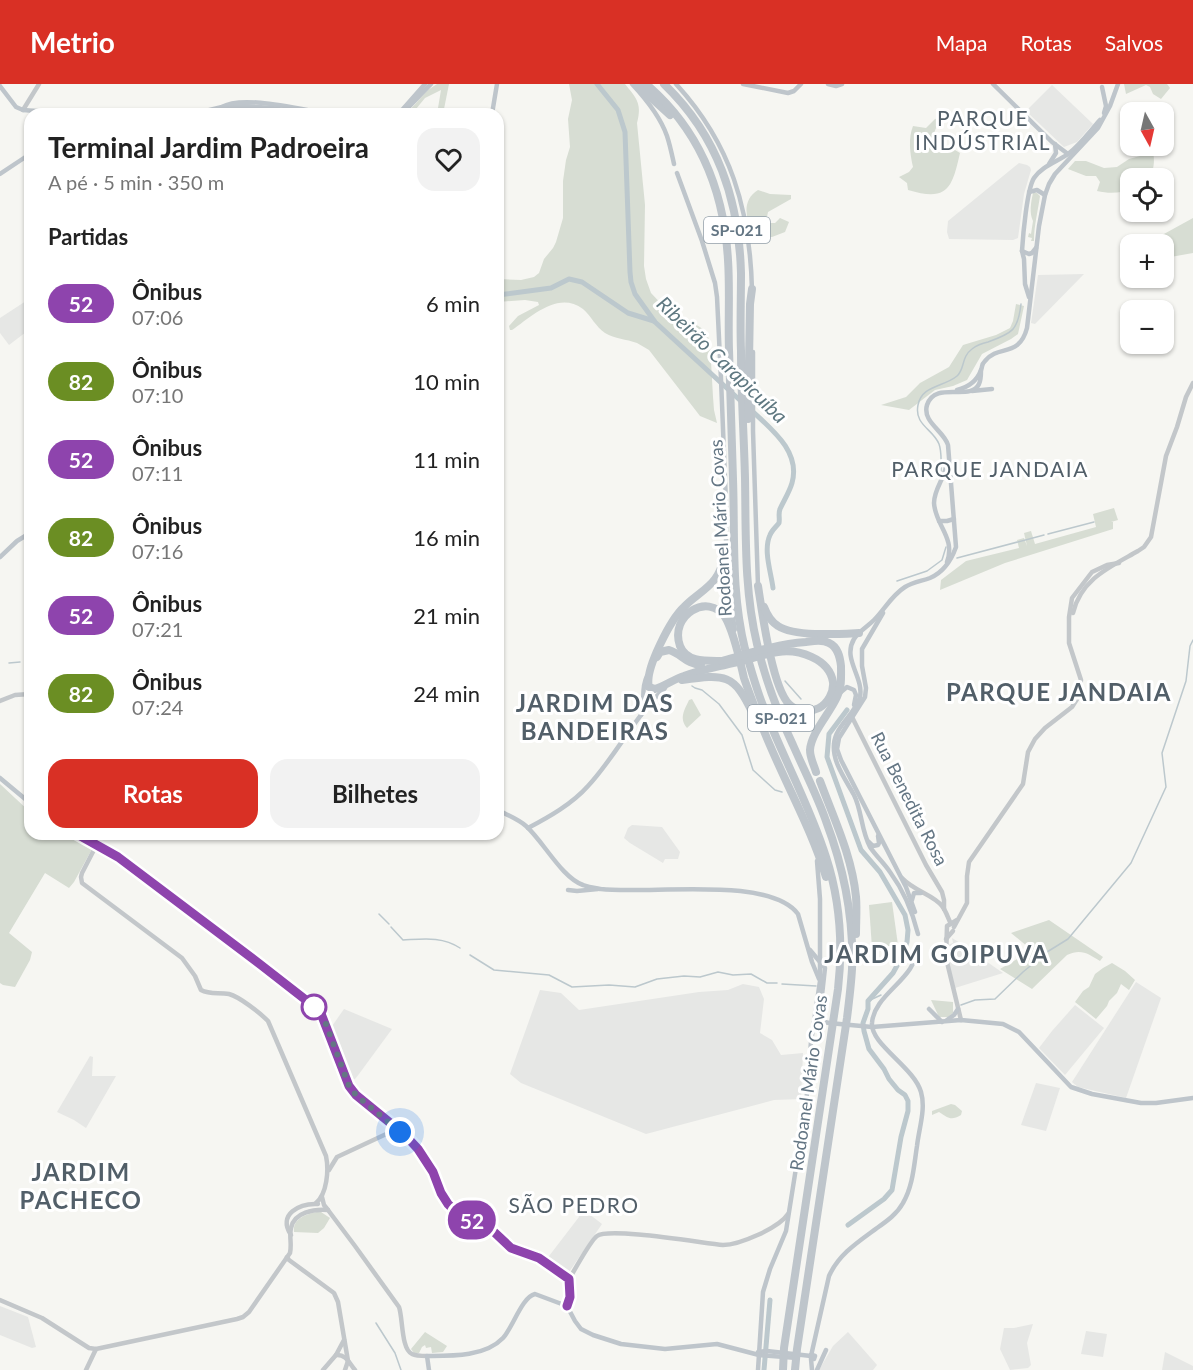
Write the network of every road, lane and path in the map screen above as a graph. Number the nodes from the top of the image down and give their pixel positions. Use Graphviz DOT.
graph roads {
  1 [pos="39,84"];
  2 [pos="425,84"];
  3 [pos="432,84"];
  4 [pos="497,84"];
  5 [pos="634,84"];
  6 [pos="646,84"];
  7 [pos="664,84"];
  8 [pos="676,84"];
  9 [pos="743,84"];
  10 [pos="801,84"];
  11 [pos="828,84"];
  12 [pos="842,84"];
  13 [pos="993,84"];
  14 [pos="1102,85"];
  15 [pos="1117,86"];
  16 [pos="0,87"];
  17 [pos="222,107"];
  18 [pos="24,108"];
  19 [pos="218,108"];
  20 [pos="272,108"];
  21 [pos="298,108"];
  22 [pos="404,108"];
  23 [pos="408,108"];
  24 [pos="493,108"];
  25 [pos="23,110"];
  26 [pos="682,123"];
  27 [pos="1055,144"];
  28 [pos="1068,154"];
  29 [pos="24,158"];
  30 [pos="674,164"];
  31 [pos="1048,165"];
  32 [pos="677,173"];
  33 [pos="0,174"];
  34 [pos="1029,192"];
  35 [pos="1044,195"];
  36 [pos="1036,248"];
  37 [pos="1022,251"];
  38 [pos="752,289"];
  39 [pos="1030,303"];
  40 [pos="981,370"];
  41 [pos="1193,383"];
  42 [pos="726,387"];
  43 [pos="993,389"];
  44 [pos="970,391"];
  45 [pos="951,392"];
  46 [pos="746,397"];
  47 [pos="750,412"];
  48 [pos="948,445"];
  49 [pos="938,486"];
  50 [pos="952,489"];
  51 [pos="954,519"];
  52 [pos="939,521"];
  53 [pos="24,537"];
  54 [pos="726,553"];
  55 [pos="0,557"];
  56 [pos="943,570"];
  57 [pos="758,586"];
  58 [pos="887,605"];
  59 [pos="845,633"];
  60 [pos="859,633"];
  61 [pos="788,643"];
  62 [pos="775,649"];
  63 [pos="862,649"];
  64 [pos="734,658"];
  65 [pos="720,661"];
  66 [pos="652,666"];
  67 [pos="673,682"];
  68 [pos="24,694"];
  69 [pos="838,696"];
  70 [pos="0,701"];
  71 [pos="852,714"];
  72 [pos="640,717"];
  73 [pos="847,725"];
  74 [pos="857,727"];
  75 [pos="779,766"];
  76 [pos="816,772"];
  77 [pos="0,778"];
  78 [pos="820,781"];
  79 [pos="24,798"];
  80 [pos="504,813"];
  81 [pos="528,828"];
  82 [pos="876,829"];
  83 [pos="810,835"];
  84 [pos="866,838"];
  85 [pos="89,840"];
  86 [pos="97,844"];
  87 [pos="890,855"];
  88 [pos="881,860"];
  89 [pos="900,875"];
  90 [pos="936,883"];
  91 [pos="906,887"];
  92 [pos="600,889"];
  93 [pos="568,890"];
  94 [pos="920,892"];
  95 [pos="937,902"];
  96 [pos="914,908"];
  97 [pos="944,909"];
  98 [pos="950,927"];
  99 [pos="840,934"];
  100 [pos="918,934"];
  101 [pos="808,948"];
  102 [pos="820,963"];
  103 [pos="852,968"];
  104 [pos="815,969"];
  105 [pos="820,981"];
  106 [pos="816,1008"];
  107 [pos="929,1009"];
  108 [pos="958,1009"];
  109 [pos="961,1020"];
  110 [pos="943,1022"];
  111 [pos="829,1023"];
  112 [pos="869,1027"];
  113 [pos="1193,1098"];
  114 [pos="397,1129"];
  115 [pos="325,1154"];
  116 [pos="337,1157"];
  117 [pos="328,1170"];
  118 [pos="322,1197"];
  119 [pos="316,1203"];
  120 [pos="326,1208"];
  121 [pos="790,1212"];
  122 [pos="775,1226"];
  123 [pos="786,1232"];
  124 [pos="291,1235"];
  125 [pos="287,1257"];
  126 [pos="569,1279"];
  127 [pos="0,1300"];
  128 [pos="567,1306"];
  129 [pos="344,1340"];
  130 [pos="96,1349"];
  131 [pos="826,1350"];
  132 [pos="762,1354"];
  133 [pos="336,1355"];
  134 [pos="427,1356"];
  135 [pos="813,1358"];
  136 [pos="348,1361"];
  137 [pos="330,1363"];
  138 [pos="795,1368"];
  139 [pos="783,1369"];
  140 [pos="86,1370"];
  141 [pos="323,1370"];
  142 [pos="332,1370"];
  143 [pos="345,1370"];
  144 [pos="355,1370"];
  145 [pos="429,1370"];
  146 [pos="758,1370"];
  147 [pos="814,1370"];
  1 -- 18 [label="street"];
  2 -- 22 [label="main road"];
  3 -- 23 [label="main road"];
  4 -- 24 [label="main road"];
  5 -- 26 [label="highway"];
  5 -- 30 [label="main road"];
  6 -- 26 [label="highway, Rodoanel Mário Covas / SP-021"];
  7 -- 46 [label="highway, Rodoanel Mário Covas / SP-021"];
  8 -- 38 [label="main road"];
  9 -- 10 [label="main road"];
  11 -- 12 [label="main road"];
  13 -- 27 [label="main road"];
  14 -- 15 [label="main road"];
  14 -- 28 [label="main road"];
  15 -- 35 [label="main road"];
  16 -- 25 [label="main road"];
  17 -- 19 [label="main road"];
  17 -- 20 [label="main road"];
  17 -- 21 [label="main road"];
  26 -- 42 [label="highway, Rodoanel Mário Covas / SP-021"];
  27 -- 28 [label="main road"];
  27 -- 31 [label="main road"];
  28 -- 31 [label="main road"];
  29 -- 33 [label="main road"];
  31 -- 34 [label="main road"];
  32 -- 42 [label="main road"];
  34 -- 35 [label="main road"];
  34 -- 37 [label="main road"];
  35 -- 36 [label="main road"];
  36 -- 37 [label="main road"];
  36 -- 39 [label="main road"];
  37 -- 39 [label="main road"];
  38 -- 46 [label="highway"];
  38 -- 47 [label="main road"];
  39 -- 40 [label="main road"];
  40 -- 44 [label="main road"];
  40 -- 45 [label="main road"];
  41 -- 98 [label="street"];
  42 -- 54 [label="main road"];
  42 -- 99 [label="highway, Rodoanel Mário Covas / SP-021"];
  43 -- 44 [label="main road"];
  44 -- 45 [label="main road"];
  45 -- 48 [label="main road"];
  46 -- 47 [label="highway, Rodoanel Mário Covas / SP-021"];
  47 -- 57 [label="main road"];
  47 -- 103 [label="highway, Rodoanel Mário Covas / SP-021"];
  48 -- 49 [label="main road"];
  48 -- 50 [label="main road"];
  49 -- 50 [label="main road"];
  49 -- 52 [label="main road"];
  50 -- 51 [label="main road"];
  51 -- 52 [label="main road"];
  51 -- 56 [label="main road"];
  52 -- 56 [label="main road"];
  53 -- 55 [label="main road"];
  54 -- 64 [label="highway"];
  54 -- 66 [label="highway"];
  56 -- 58 [label="main road"];
  57 -- 59 [label="highway"];
  57 -- 62 [label="highway"];
  58 -- 60 [label="main road"];
  58 -- 63 [label="main road"];
  59 -- 60 [label="highway"];
  59 -- 61 [label="highway"];
  60 -- 63 [label="main road"];
  60 -- 71 [label="main road"];
  61 -- 62 [label="highway"];
  61 -- 69 [label="highway"];
  62 -- 64 [label="highway"];
  63 -- 71 [label="main road"];
  64 -- 65 [label="highway"];
  64 -- 65 [label="highway"];
  64 -- 67 [label="highway"];
  64 -- 75 [label="highway"];
  65 -- 66 [label="highway"];
  66 -- 67 [label="highway"];
  66 -- 72 [label="main road"];
  67 -- 72 [label="main road"];
  67 -- 75 [label="highway"];
  68 -- 70 [label="street"];
  69 -- 71 [label="main road"];
  69 -- 76 [label="highway"];
  71 -- 73 [label="main road"];
  71 -- 74 [label="street, Rua Benedita Rosa"];
  71 -- 84 [label="main road"];
  72 -- 81 [label="main road"];
  73 -- 74 [label="street, Rua Benedita Rosa"];
  73 -- 82 [label="main road"];
  74 -- 90 [label="street, Rua Benedita Rosa"];
  75 -- 83 [label="highway"];
  77 -- 79 [label="main road"];
  78 -- 103 [label="highway"];
  80 -- 81 [label="main road"];
  81 -- 92 [label="main road"];
  82 -- 84 [label="main road"];
  82 -- 87 [label="main road"];
  83 -- 99 [label="highway"];
  83 -- 102 [label="main road"];
  84 -- 88 [label="main road"];
  85 -- 86 [label="main road"];
  86 -- 114 [label="main road"];
  86 -- 115 [label="street"];
  87 -- 88 [label="main road"];
  87 -- 89 [label="main road"];
  88 -- 91 [label="main road"];
  88 -- 100 [label="main road"];
  89 -- 91 [label="main road"];
  89 -- 94 [label="street"];
  90 -- 95 [label="street, Rua Benedita Rosa"];
  90 -- 97 [label="street, Rua Benedita Rosa"];
  91 -- 94 [label="street"];
  91 -- 96 [label="main road"];
  92 -- 93 [label="main road"];
  92 -- 101 [label="main road"];
  94 -- 95 [label="street"];
  94 -- 96 [label="main road"];
  95 -- 97 [label="street, Rua Benedita Rosa"];
  96 -- 100 [label="main road"];
  97 -- 98 [label="street, Rua Benedita Rosa"];
  98 -- 108 [label="street"];
  99 -- 139 [label="highway, Rodoanel Mário Covas / SP-021"];
  100 -- 112 [label="main road"];
  101 -- 102 [label="main road"];
  101 -- 104 [label="main road"];
  102 -- 104 [label="main road"];
  102 -- 105 [label="main road"];
  102 -- 111 [label="main road"];
  103 -- 138 [label="highway, Rodoanel Mário Covas / SP-021"];
  104 -- 105 [label="main road"];
  105 -- 106 [label="main road"];
  106 -- 111 [label="main road"];
  106 -- 121 [label="main road"];
  107 -- 110 [label="main road"];
  108 -- 109 [label="street"];
  108 -- 110 [label="main road"];
  109 -- 110 [label="main road"];
  109 -- 113 [label="main road"];
  110 -- 112 [label="main road"];
  111 -- 112 [label="main road"];
  112 -- 135 [label="main road"];
  114 -- 116 [label="street"];
  114 -- 126 [label="main road"];
  115 -- 116 [label="street"];
  115 -- 117 [label="street"];
  116 -- 117 [label="street"];
  117 -- 118 [label="street"];
  118 -- 119 [label="street"];
  118 -- 120 [label="street"];
  119 -- 120 [label="street"];
  119 -- 124 [label="street"];
  120 -- 124 [label="street"];
  120 -- 134 [label="street"];
  121 -- 122 [label="street"];
  121 -- 123 [label="main road"];
  122 -- 123 [label="street"];
  122 -- 126 [label="street"];
  123 -- 132 [label="main road"];
  124 -- 125 [label="street"];
  125 -- 129 [label="street"];
  125 -- 130 [label="street"];
  126 -- 128 [label="main road"];
  127 -- 130 [label="street"];
  128 -- 132 [label="main road"];
  128 -- 134 [label="main road"];
  129 -- 133 [label="street"];
  129 -- 136 [label="street"];
  130 -- 140 [label="street"];
  131 -- 147 [label="main road"];
  132 -- 135 [label="main road"];
  132 -- 146 [label="main road"];
  133 -- 136 [label="street"];
  133 -- 137 [label="street"];
  134 -- 145 [label="main road"];
  135 -- 147 [label="main road"];
  136 -- 143 [label="street"];
  136 -- 144 [label="street"];
  137 -- 141 [label="street"];
  137 -- 142 [label="street"];
}
